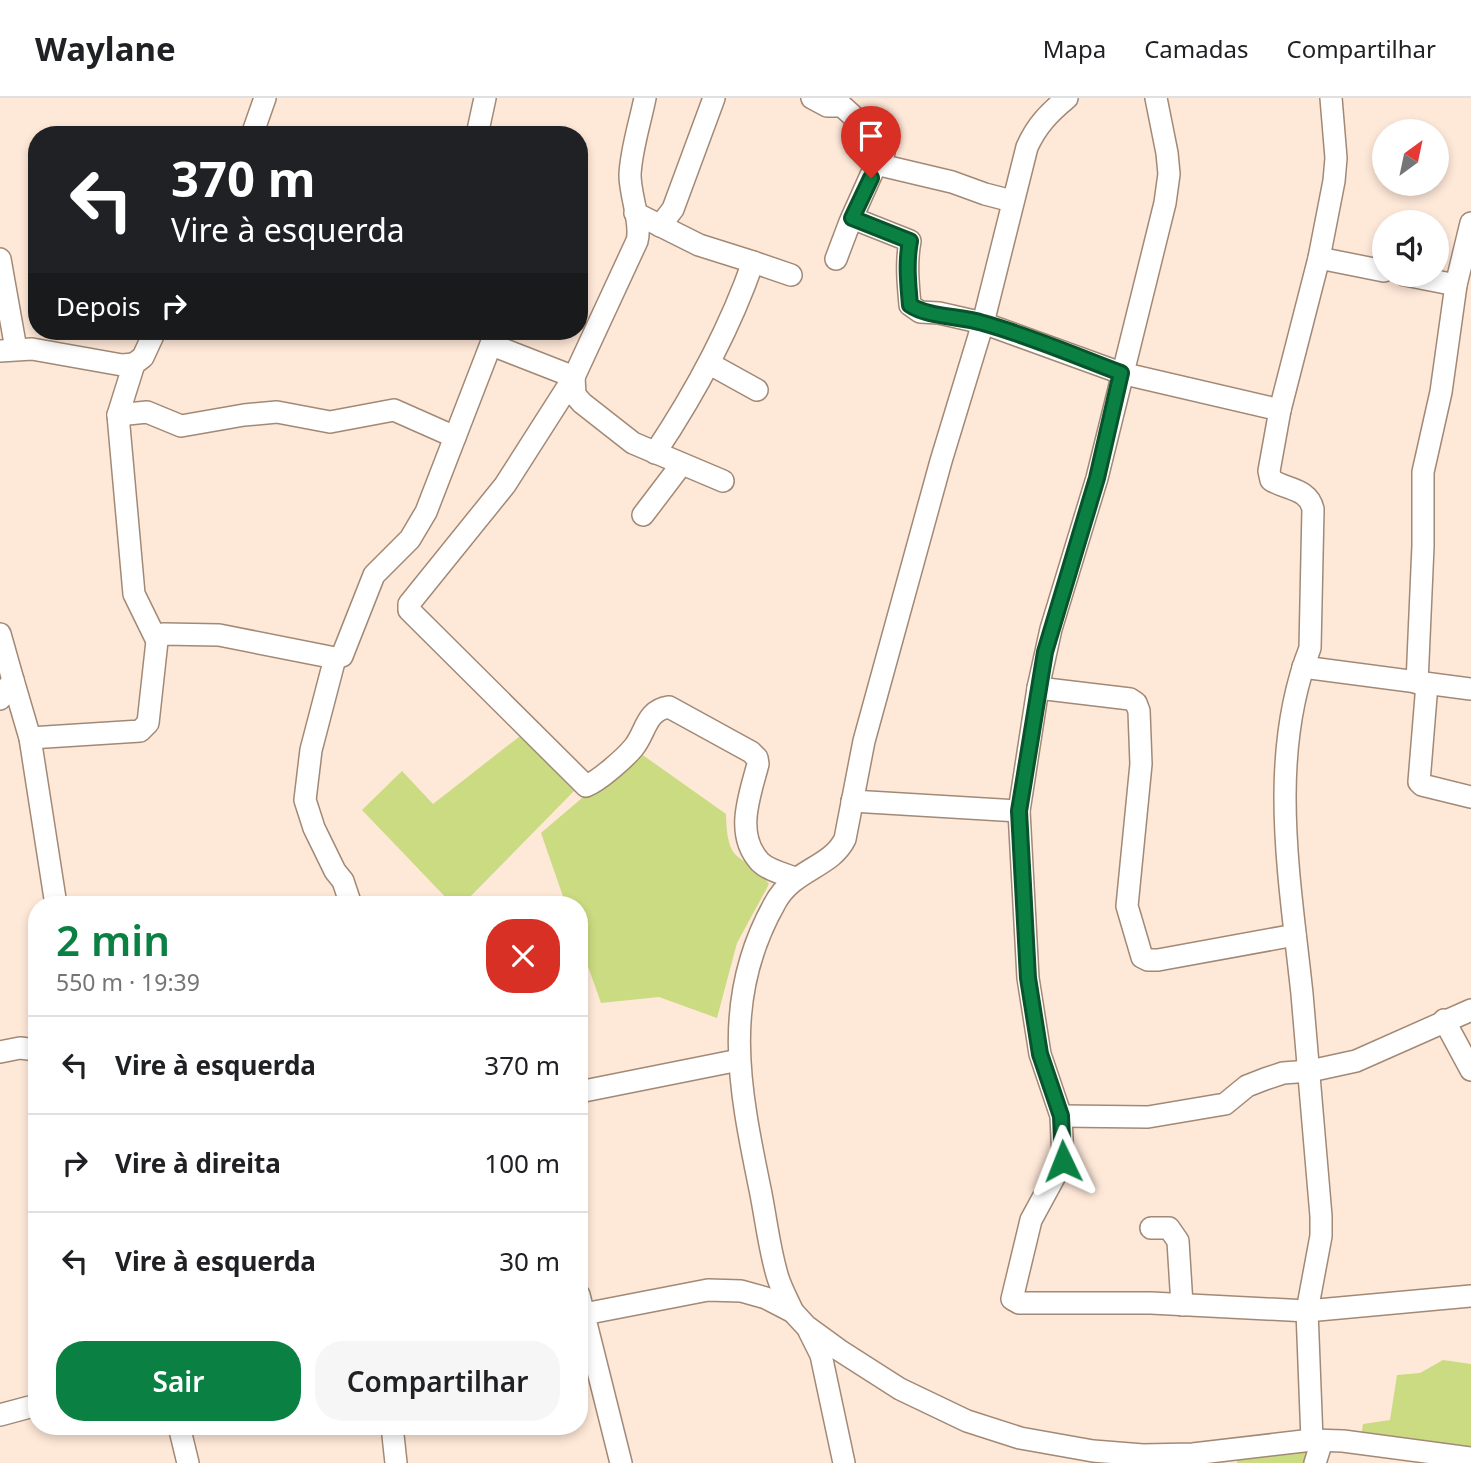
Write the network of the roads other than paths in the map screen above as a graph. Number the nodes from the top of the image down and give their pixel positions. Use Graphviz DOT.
graph roads {
  1 [pos="265,98"];
  2 [pos="485,98"];
  3 [pos="645,98"];
  4 [pos="714,98"];
  5 [pos="812,98"];
  6 [pos="1067,98"];
  7 [pos="1156,98"];
  8 [pos="1331,98"];
  9 [pos="255,126"];
  10 [pos="479,126"];
  11 [pos="877,164"];
  12 [pos="1012,201"];
  13 [pos="635,213"];
  14 [pos="852,218"];
  15 [pos="1471,223"];
  16 [pos="660,226"];
  17 [pos="1319,258"];
  18 [pos="0,259"];
  19 [pos="836,259"];
  20 [pos="753,262"];
  21 [pos="1372,269"];
  22 [pos="791,275"];
  23 [pos="1449,283"];
  24 [pos="1457,285"];
  25 [pos="983,323"];
  26 [pos="151,340"];
  27 [pos="493,340"];
  28 [pos="498,340"];
  29 [pos="8,350"];
  30 [pos="134,364"];
  31 [pos="710,364"];
  32 [pos="1121,373"];
  33 [pos="574,376"];
  34 [pos="757,390"];
  35 [pos="1280,410"];
  36 [pos="118,415"];
  37 [pos="455,437"];
  38 [pos="655,453"];
  39 [pos="681,465"];
  40 [pos="723,481"];
  41 [pos="643,515"];
  42 [pos="0,634"];
  43 [pos="157,641"];
  44 [pos="335,658"];
  45 [pos="1303,667"];
  46 [pos="13,680"];
  47 [pos="1422,683"];
  48 [pos="1038,688"];
  49 [pos="1471,688"];
  50 [pos="0,699"];
  51 [pos="30,738"];
  52 [pos="1471,797"];
  53 [pos="852,801"];
  54 [pos="1019,811"];
  55 [pos="794,878"];
  56 [pos="55,896"];
  57 [pos="348,896"];
  58 [pos="1296,935"];
  59 [pos="1471,1010"];
  60 [pos="1444,1020"];
  61 [pos="28,1049"];
  62 [pos="0,1052"];
  63 [pos="739,1060"];
  64 [pos="1471,1070"];
  65 [pos="1310,1071"];
  66 [pos="588,1089"];
  67 [pos="1061,1116"];
  68 [pos="1151,1228"];
  69 [pos="778,1278"];
  70 [pos="755,1295"];
  71 [pos="1471,1297"];
  72 [pos="1182,1306"];
  73 [pos="588,1307"];
  74 [pos="1307,1311"];
  75 [pos="800,1319"];
  76 [pos="588,1335"];
  77 [pos="830,1352"];
  78 [pos="28,1407"];
  79 [pos="0,1415"];
  80 [pos="181,1435"];
  81 [pos="392,1435"];
  82 [pos="1317,1440"];
  83 [pos="1379,1455"];
  84 [pos="1471,1458"];
  85 [pos="188,1463"];
  86 [pos="396,1463"];
  87 [pos="621,1463"];
  88 [pos="844,1463"];
  89 [pos="1315,1463"];
  1 -- 9 [label="street"];
  2 -- 10 [label="street"];
  3 -- 13 [label="street"];
  4 -- 16 [label="street"];
  5 -- 11 [label="street"];
  6 -- 12 [label="street"];
  7 -- 32 [label="street"];
  8 -- 17 [label="street"];
  11 -- 12 [label="street"];
  11 -- 14 [label="street"];
  12 -- 25 [label="street"];
  13 -- 16 [label="street"];
  13 -- 33 [label="street"];
  14 -- 19 [label="street"];
  14 -- 25 [label="street"];
  15 -- 24 [label="street"];
  16 -- 20 [label="street"];
  17 -- 21 [label="street"];
  17 -- 35 [label="street"];
  18 -- 29 [label="street"];
  20 -- 22 [label="street"];
  20 -- 31 [label="street"];
  23 -- 24 [label="street"];
  24 -- 47 [label="street"];
  25 -- 32 [label="street"];
  25 -- 53 [label="street"];
  26 -- 30 [label="street"];
  27 -- 37 [label="street"];
  28 -- 33 [label="street"];
  29 -- 30 [label="street"];
  30 -- 36 [label="street"];
  31 -- 34 [label="street"];
  31 -- 38 [label="street"];
  32 -- 35 [label="street"];
  32 -- 48 [label="street"];
  33 -- 38 [label="street"];
  33 -- 55 [label="street"];
  35 -- 45 [label="street"];
  36 -- 37 [label="street"];
  36 -- 43 [label="street"];
  37 -- 44 [label="street"];
  38 -- 39 [label="street"];
  39 -- 40 [label="street"];
  39 -- 41 [label="street"];
  42 -- 46 [label="street"];
  43 -- 44 [label="street"];
  43 -- 51 [label="street"];
  44 -- 57 [label="street"];
  45 -- 47 [label="street"];
  45 -- 58 [label="street"];
  46 -- 50 [label="street"];
  46 -- 51 [label="street"];
  47 -- 49 [label="street"];
  47 -- 52 [label="street"];
  48 -- 54 [label="street"];
  48 -- 58 [label="street"];
  51 -- 56 [label="street"];
  53 -- 54 [label="street"];
  53 -- 55 [label="street"];
  54 -- 67 [label="street"];
  55 -- 63 [label="street"];
  58 -- 65 [label="street"];
  59 -- 60 [label="street"];
  60 -- 64 [label="street"];
  60 -- 65 [label="street"];
  61 -- 62 [label="street"];
  63 -- 66 [label="street"];
  63 -- 69 [label="street"];
  65 -- 67 [label="street"];
  65 -- 74 [label="street"];
  67 -- 72 [label="street"];
  68 -- 72 [label="street"];
  69 -- 70 [label="street"];
  69 -- 75 [label="street"];
  70 -- 73 [label="street"];
  70 -- 75 [label="street"];
  71 -- 74 [label="street"];
  72 -- 74 [label="street"];
  74 -- 82 [label="street"];
  75 -- 77 [label="street"];
  76 -- 87 [label="street"];
  77 -- 82 [label="street"];
  77 -- 88 [label="street"];
  78 -- 79 [label="street"];
  80 -- 85 [label="street"];
  81 -- 86 [label="street"];
  82 -- 83 [label="street"];
  82 -- 89 [label="street"];
  83 -- 84 [label="street"];
}
